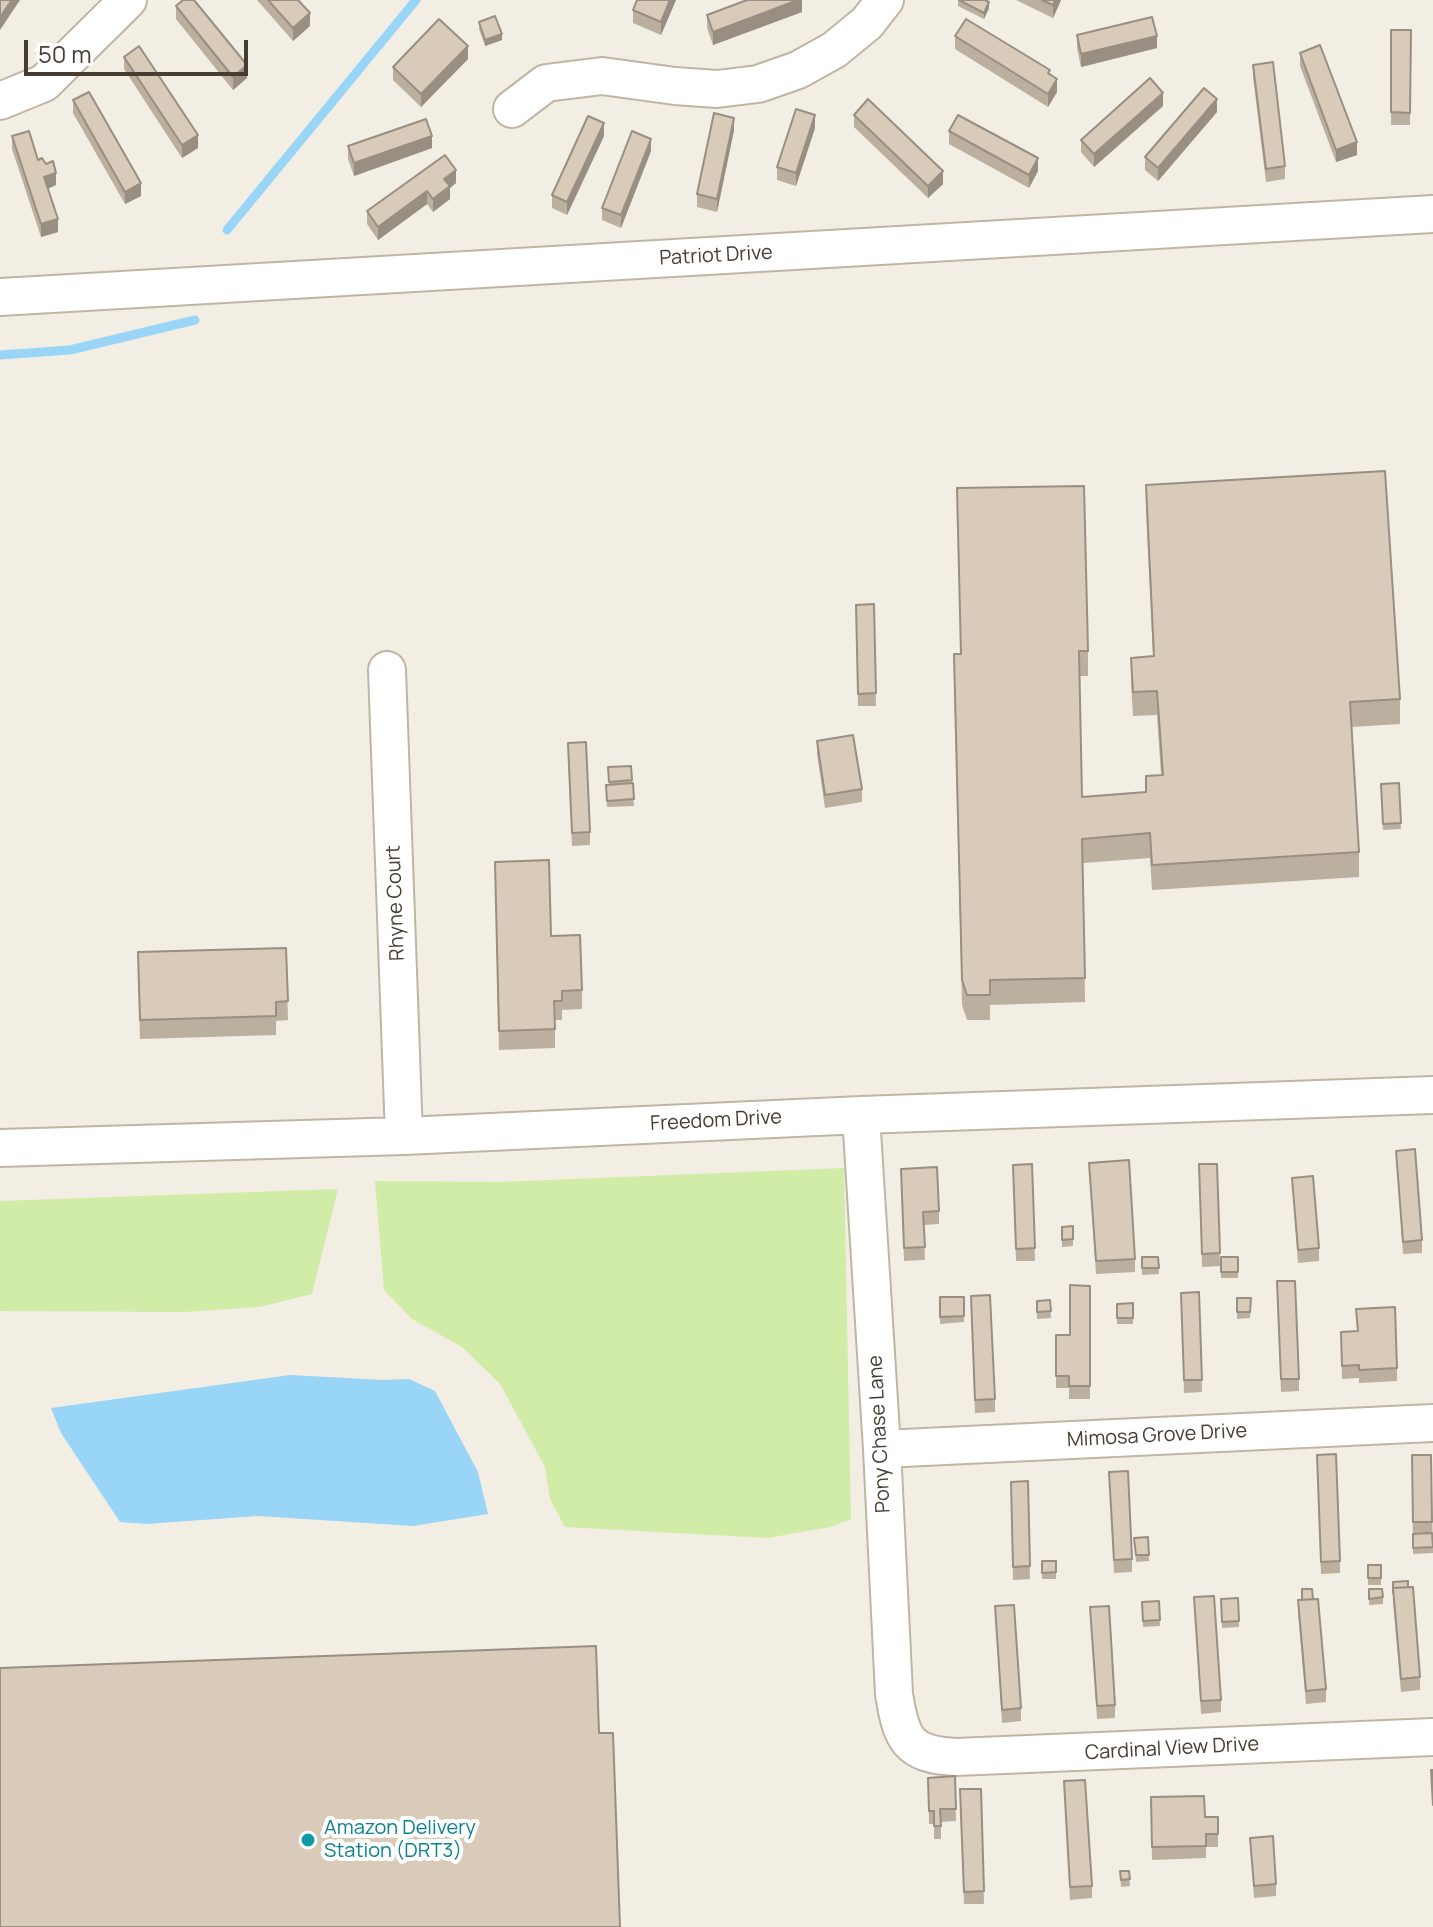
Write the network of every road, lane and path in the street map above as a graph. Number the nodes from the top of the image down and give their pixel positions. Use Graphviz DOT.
graph roads {
  1 [pos="128,0"];
  2 [pos="885,0"];
  3 [pos="0,101"];
  4 [pos="512,109"];
  5 [pos="1433,214"];
  6 [pos="0,297"];
  7 [pos="387,670"];
  8 [pos="1433,1095"];
  9 [pos="861,1115"];
  10 [pos="404,1136"];
  11 [pos="0,1148"];
  12 [pos="1433,1423"];
  13 [pos="882,1449"];
  14 [pos="1433,1737"];
  15 [pos="913,1748"];
  1 -- 3 [label="street"];
  2 -- 4 [label="street"];
  5 -- 6 [label="street, Patriot Drive"];
  7 -- 10 [label="street, Rhyne Court"];
  8 -- 9 [label="street, Freedom Drive"];
  9 -- 10 [label="street, Freedom Drive"];
  9 -- 13 [label="street, Pony Chase Lane"];
  10 -- 11 [label="street, Freedom Drive"];
  12 -- 13 [label="street, Mimosa Grove Drive"];
  13 -- 15 [label="street, Pony Chase Lane"];
  14 -- 15 [label="street, Cardinal View Drive"];
}
